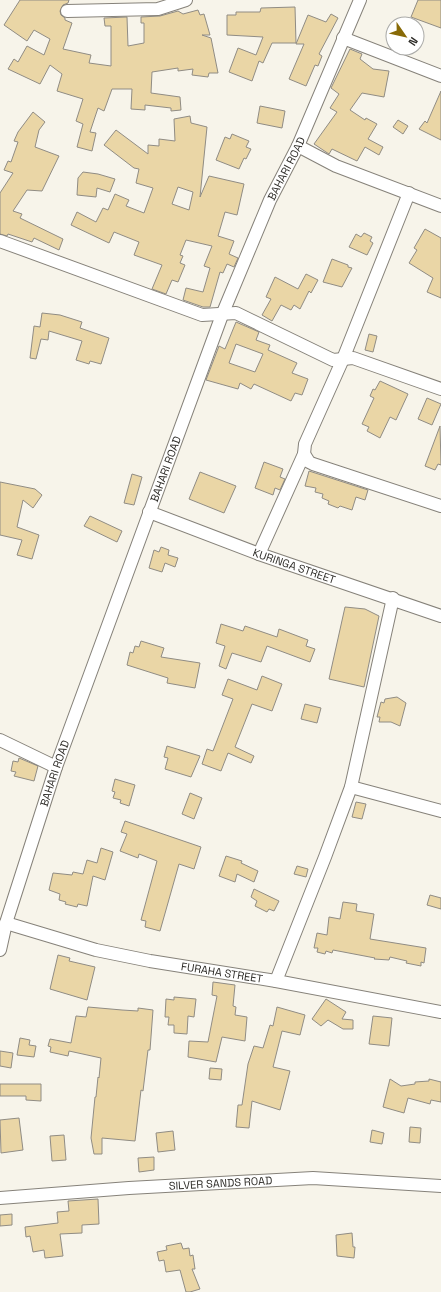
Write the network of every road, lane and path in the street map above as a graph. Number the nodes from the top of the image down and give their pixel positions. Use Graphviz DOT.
graph roads {
  1 [pos="186,0"];
  2 [pos="360,0"];
  3 [pos="67,11"];
  4 [pos="343,38"];
  5 [pos="441,76"];
  6 [pos="298,146"];
  7 [pos="409,193"];
  8 [pos="441,206"];
  9 [pos="0,241"];
  10 [pos="222,314"];
  11 [pos="343,359"];
  12 [pos="441,389"];
  13 [pos="304,454"];
  14 [pos="441,506"];
  15 [pos="149,512"];
  16 [pos="259,554"];
  17 [pos="393,598"];
  18 [pos="441,616"];
  19 [pos="0,740"];
  20 [pos="56,767"];
  21 [pos="351,786"];
  22 [pos="441,811"];
  23 [pos="6,923"];
  24 [pos="0,950"];
  25 [pos="276,981"];
  26 [pos="441,1012"];
  27 [pos="441,1186"];
  28 [pos="0,1198"];
  1 -- 3 [label="street"];
  2 -- 4 [label="street, BAHARI ROAD"];
  4 -- 5 [label="street"];
  4 -- 6 [label="street, BAHARI ROAD"];
  6 -- 7 [label="street"];
  6 -- 10 [label="street, BAHARI ROAD"];
  7 -- 8 [label="street"];
  7 -- 11 [label="street"];
  9 -- 10 [label="street"];
  10 -- 11 [label="street"];
  10 -- 15 [label="street, BAHARI ROAD"];
  11 -- 12 [label="street"];
  11 -- 13 [label="street"];
  13 -- 14 [label="street"];
  13 -- 16 [label="street"];
  15 -- 16 [label="street, KURINGA STREET"];
  15 -- 20 [label="street, BAHARI ROAD"];
  16 -- 17 [label="street, KURINGA STREET"];
  17 -- 18 [label="street, KURINGA STREET"];
  17 -- 21 [label="street"];
  19 -- 20 [label="street"];
  20 -- 23 [label="street, BAHARI ROAD"];
  21 -- 22 [label="street"];
  21 -- 25 [label="street"];
  23 -- 24 [label="street, BAHARI ROAD"];
  23 -- 25 [label="street, FURAHA STREET"];
  25 -- 26 [label="street, FURAHA STREET"];
  27 -- 28 [label="street, SILVER SANDS ROAD"];
}
